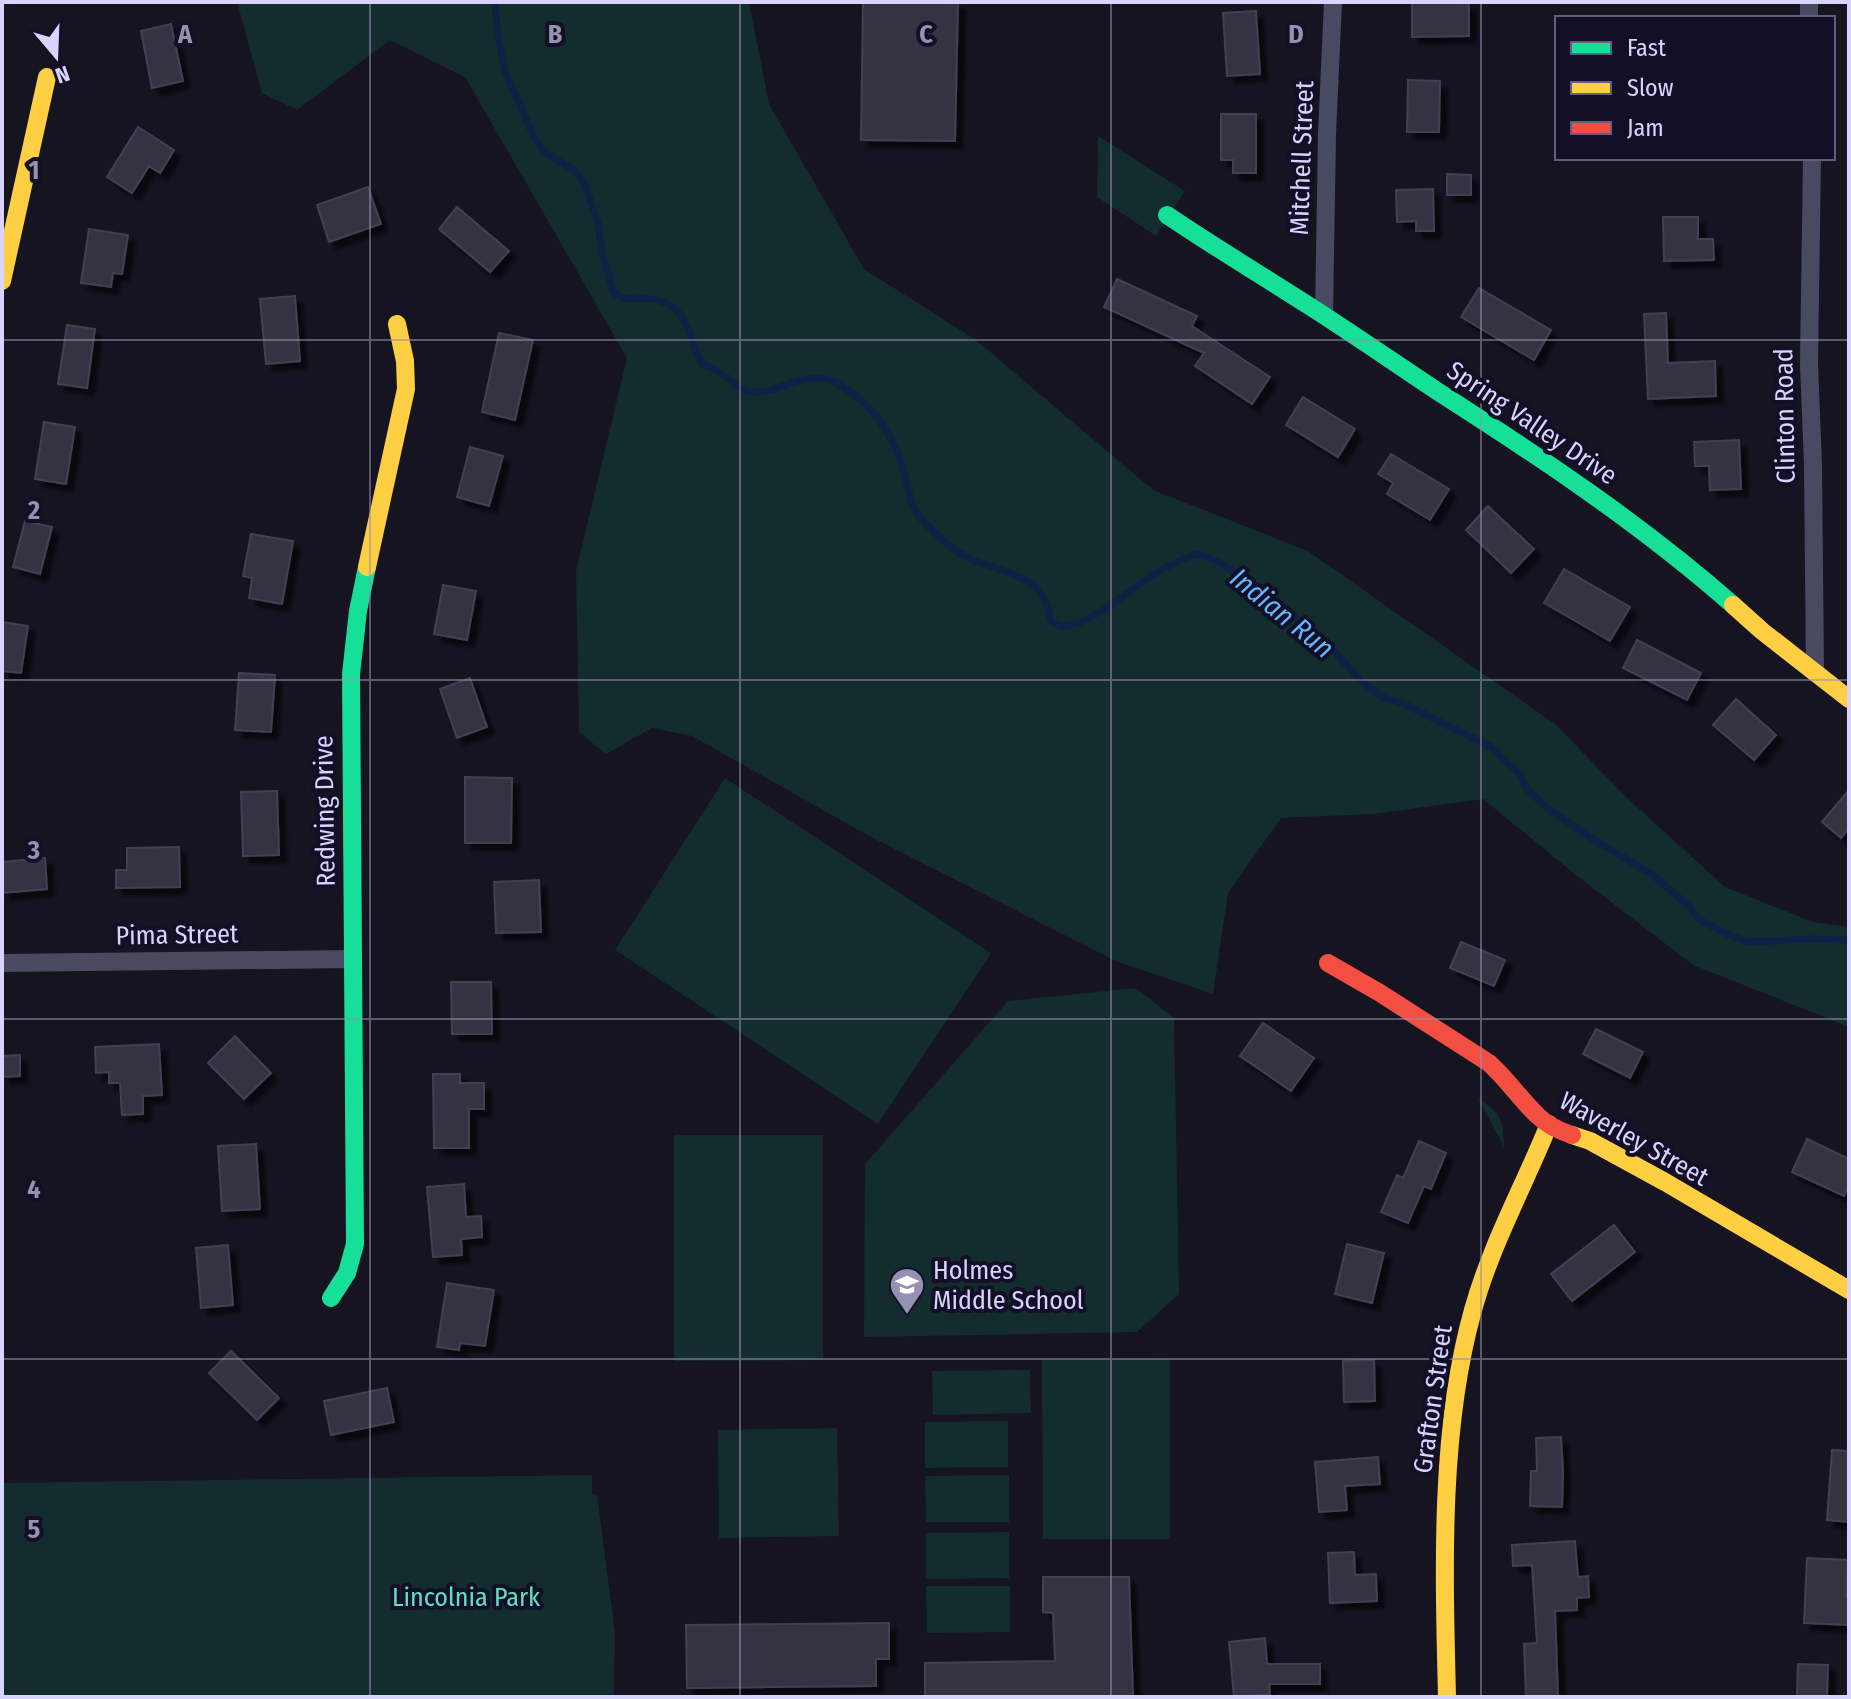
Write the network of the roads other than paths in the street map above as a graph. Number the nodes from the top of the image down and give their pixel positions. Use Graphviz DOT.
graph roads {
  1 [pos="1333,2"];
  2 [pos="47,77"];
  3 [pos="1812,160"];
  4 [pos="1167,215"];
  5 [pos="2,281"];
  6 [pos="1324,315"];
  7 [pos="397,324"];
  8 [pos="1815,673"];
  9 [pos="1849,699"];
  10 [pos="353,959"];
  11 [pos="2,963"];
  12 [pos="1328,963"];
  13 [pos="1549,1124"];
  14 [pos="1849,1290"];
  15 [pos="331,1298"];
  16 [pos="1447,1697"];
  1 -- 6 [label="street, Mitchell Street"];
  2 -- 5 [label="street"];
  3 -- 8 [label="street, Clinton Road"];
  4 -- 6 [label="street, Spring Valley Drive"];
  6 -- 8 [label="street, Spring Valley Drive"];
  7 -- 10 [label="street, Redwing Drive"];
  8 -- 9 [label="street, Spring Valley Drive"];
  10 -- 11 [label="street, Pima Street"];
  10 -- 15 [label="street, Redwing Drive"];
  12 -- 13 [label="street, Waverley Street"];
  13 -- 14 [label="street, Waverley Street"];
  13 -- 16 [label="street, Grafton Street"];
}
